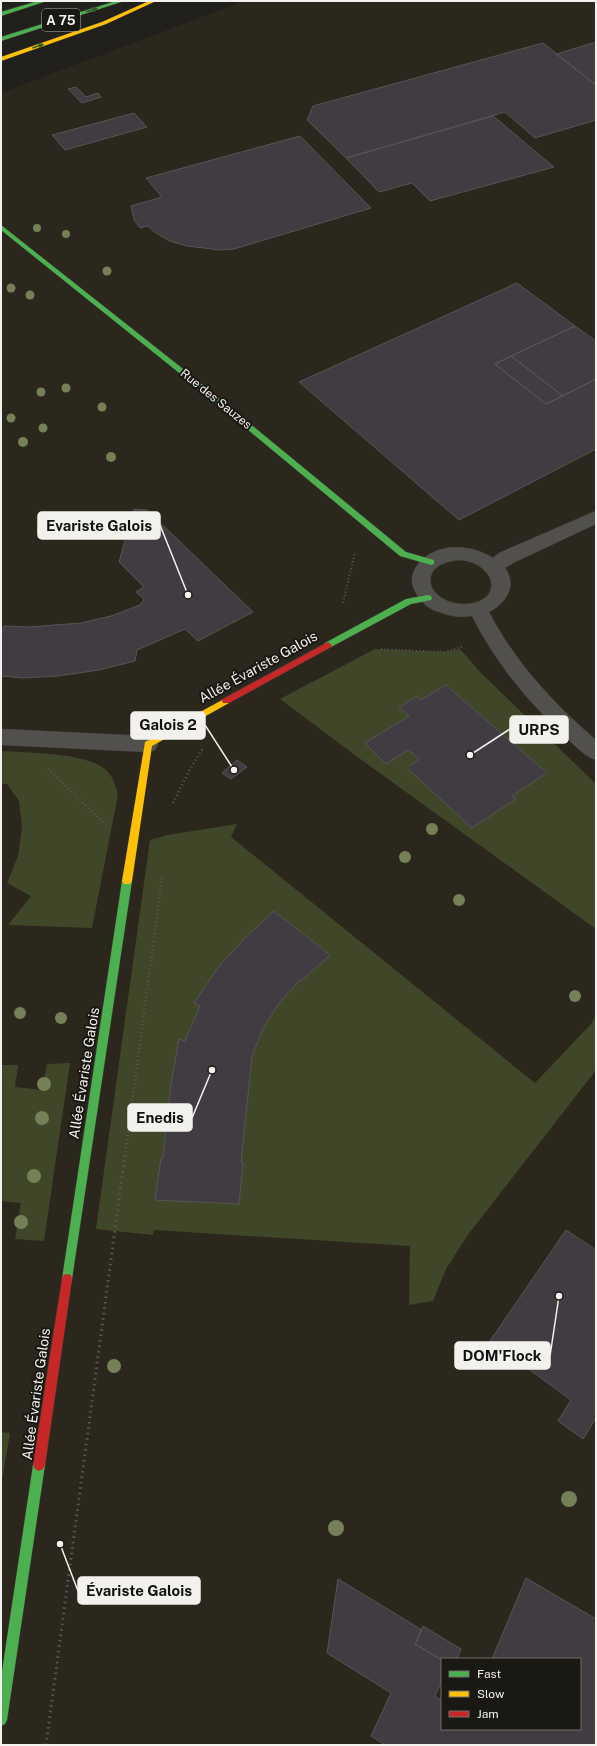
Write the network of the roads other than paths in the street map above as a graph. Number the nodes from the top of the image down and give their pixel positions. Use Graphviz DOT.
graph roads {
  1 [pos="44,1"];
  2 [pos="121,1"];
  3 [pos="153,1"];
  4 [pos="1,14"];
  5 [pos="1,39"];
  6 [pos="1,59"];
  7 [pos="2,228"];
  8 [pos="596,517"];
  9 [pos="431,562"];
  10 [pos="494,566"];
  11 [pos="428,598"];
  12 [pos="478,609"];
  13 [pos="1,737"];
  14 [pos="148,744"];
  15 [pos="596,752"];
  16 [pos="1,1720"];
  1 -- 4 [label="main road, A 75"];
  5 -- 2 [label="main road, A 75, one-way"];
  6 -- 3 [label="main road, one-way"];
  7 -- 9 [label="main road, Rue des Sauzes"];
  8 -- 10 [label="street"];
  9 -- 10 [label="street"];
  9 -- 11 [label="street"];
  10 -- 12 [label="street"];
  11 -- 12 [label="street"];
  11 -- 14 [label="main road, Allée Évariste Galois"];
  12 -- 15 [label="street"];
  13 -- 14 [label="street"];
  14 -- 16 [label="main road, Allée Évariste Galois"];
}
